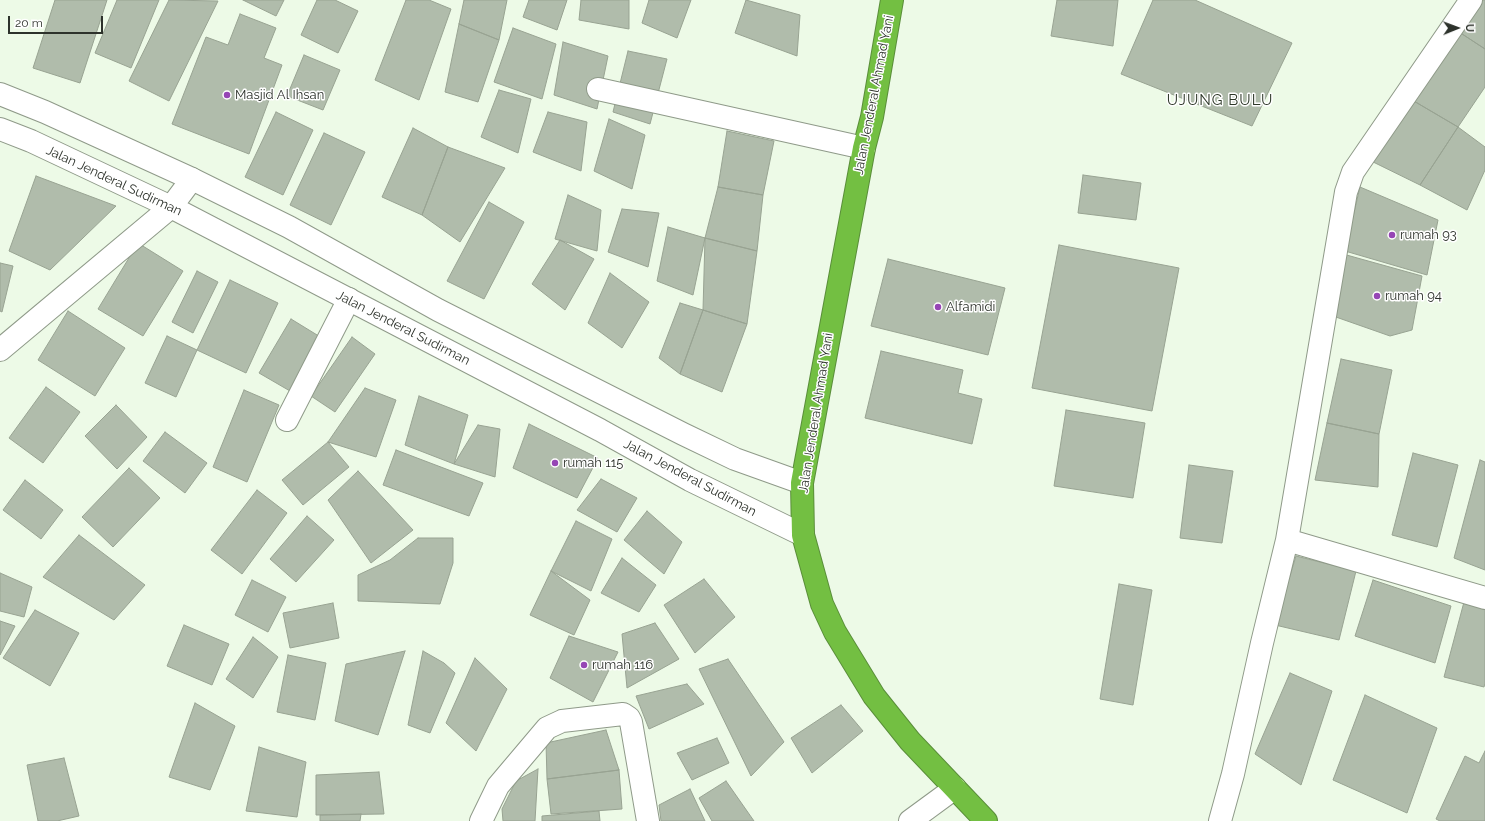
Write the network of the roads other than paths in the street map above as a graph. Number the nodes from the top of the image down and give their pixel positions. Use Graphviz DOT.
graph roads {
  1 [pos="892,0"];
  2 [pos="1471,0"];
  3 [pos="598,89"];
  4 [pos="0,94"];
  5 [pos="0,129"];
  6 [pos="864,148"];
  7 [pos="192,179"];
  8 [pos="171,207"];
  9 [pos="349,299"];
  10 [pos="0,350"];
  11 [pos="287,420"];
  12 [pos="802,483"];
  13 [pos="802,535"];
  14 [pos="1288,540"];
  15 [pos="1485,598"];
  16 [pos="955,788"];
  17 [pos="481,821"];
  18 [pos="648,821"];
  19 [pos="910,821"];
  20 [pos="986,821"];
  21 [pos="1220,821"];
  1 -- 6 [label="highway, Jalan Jenderal Ahmad Yani"];
  2 -- 14 [label="street"];
  3 -- 6 [label="street"];
  4 -- 7 [label="street"];
  5 -- 8 [label="street, Jalan Jenderal Sudirman"];
  6 -- 12 [label="highway, Jalan Jenderal Ahmad Yani"];
  7 -- 8 [label="street"];
  7 -- 12 [label="street"];
  8 -- 9 [label="street, Jalan Jenderal Sudirman"];
  8 -- 10 [label="street"];
  9 -- 11 [label="street"];
  9 -- 13 [label="street, Jalan Jenderal Sudirman"];
  12 -- 13 [label="highway, Jalan Jenderal Ahmad Yani"];
  13 -- 16 [label="highway, Jalan Jenderal Ahmad Yani"];
  14 -- 15 [label="street"];
  14 -- 21 [label="street"];
  16 -- 19 [label="street"];
  16 -- 20 [label="highway, Jalan Jenderal Ahmad Yani"];
  17 -- 18 [label="street"];
}
